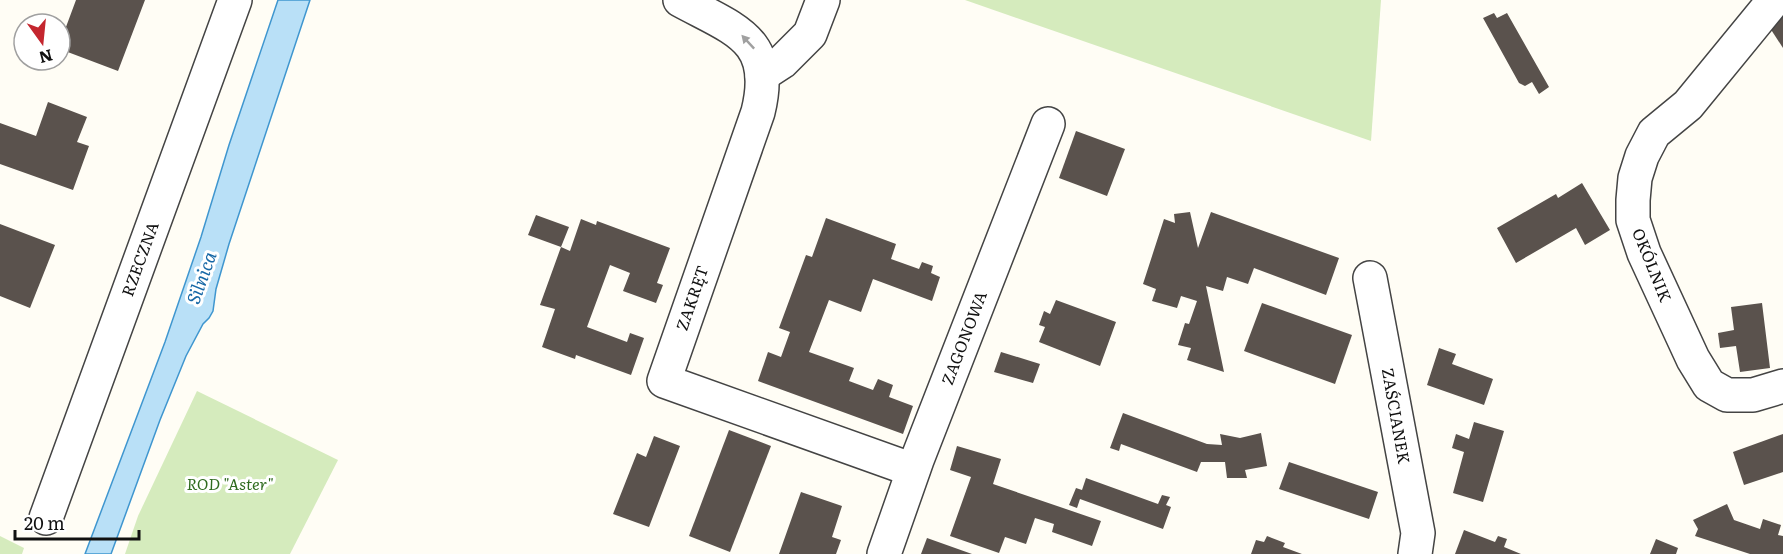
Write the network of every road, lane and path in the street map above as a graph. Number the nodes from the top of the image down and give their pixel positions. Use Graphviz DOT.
graph roads {
  1 [pos="235,0"];
  2 [pos="680,0"];
  3 [pos="822,0"];
  4 [pos="1774,0"];
  5 [pos="762,85"];
  6 [pos="1048,124"];
  7 [pos="1371,278"];
  8 [pos="1783,386"];
  9 [pos="913,470"];
  10 [pos="46,518"];
  11 [pos="884,554"];
  12 [pos="1415,554"];
  1 -- 10 [label="street, RZECZNA"];
  5 -- 2 [label="street, one-way"];
  3 -- 5 [label="street"];
  4 -- 8 [label="street, OKÓLNIK"];
  5 -- 9 [label="street, ZAKRĘT"];
  6 -- 9 [label="street, ZAGONOWA"];
  7 -- 12 [label="street, ZAŚCIANEK"];
  9 -- 11 [label="street, ZAGONOWA"];
}
